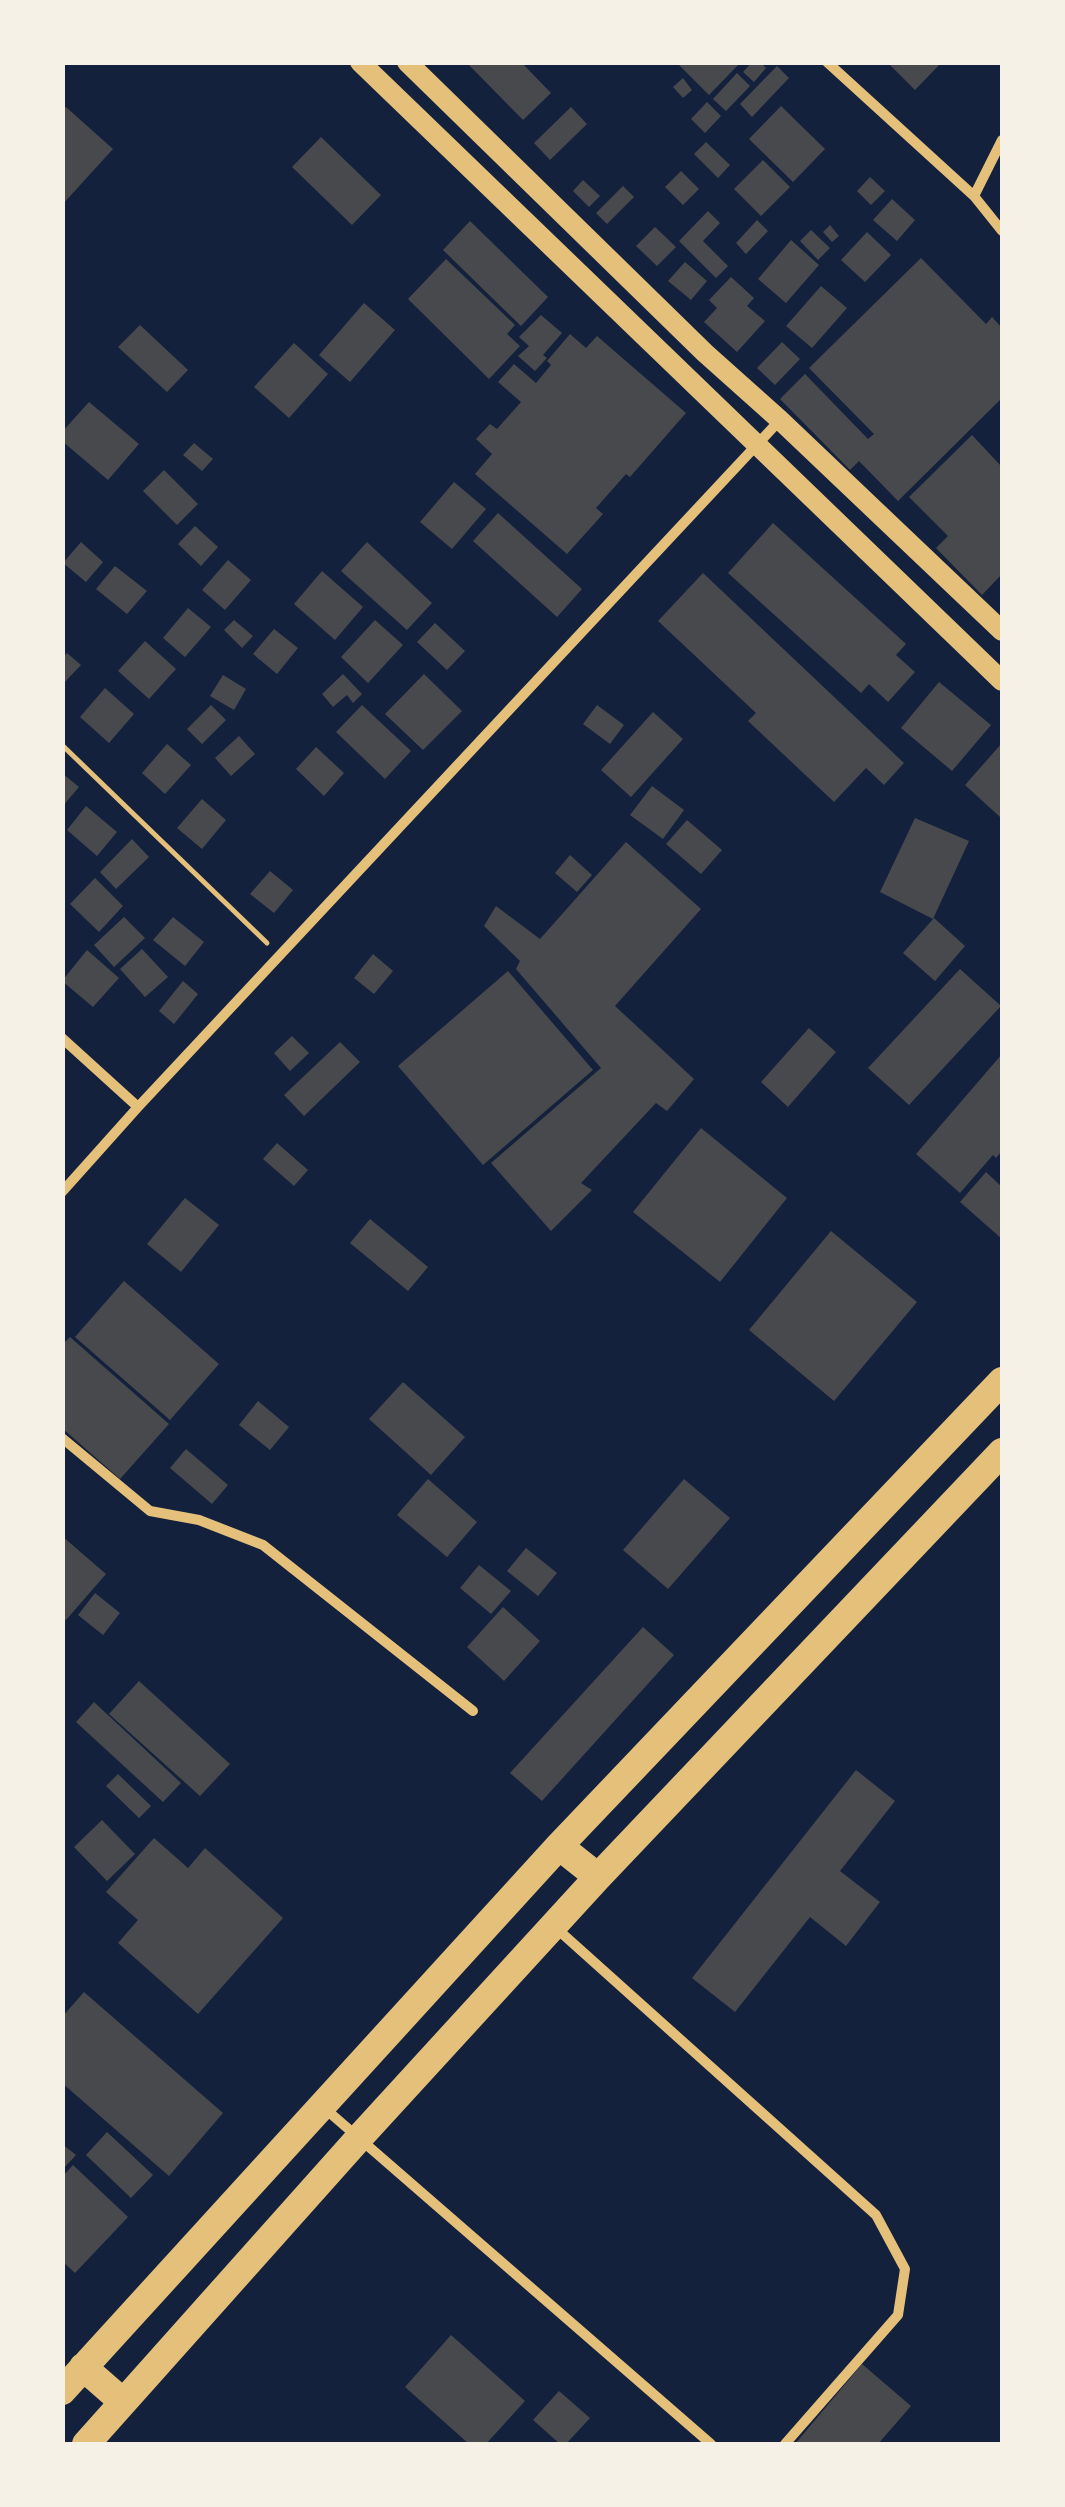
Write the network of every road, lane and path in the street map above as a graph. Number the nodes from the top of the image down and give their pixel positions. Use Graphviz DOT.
graph roads {
  1 [pos="360,62"];
  2 [pos="408,62"];
  3 [pos="828,62"];
  4 [pos="1002,140"];
  5 [pos="974,196"];
  6 [pos="1002,232"];
  7 [pos="780,420"];
  8 [pos="757,443"];
  9 [pos="1002,631"];
  10 [pos="1002,681"];
  11 [pos="62,745"];
  12 [pos="280,955"];
  13 [pos="62,1038"];
  14 [pos="138,1107"];
  15 [pos="62,1192"];
  16 [pos="1002,1382"];
  17 [pos="62,1438"];
  18 [pos="1002,1452"];
  19 [pos="473,1711"];
  20 [pos="560,1846"];
  21 [pos="598,1877"];
  22 [pos="554,1926"];
  23 [pos="321,2106"];
  24 [pos="359,2138"];
  25 [pos="83,2368"];
  26 [pos="62,2392"];
  27 [pos="123,2402"];
  28 [pos="86,2444"];
  29 [pos="711,2444"];
  30 [pos="786,2444"];
  1 -- 8 [label="main road"];
  2 -- 7 [label="main road"];
  3 -- 5 [label="street"];
  4 -- 5 [label="street"];
  5 -- 6 [label="street"];
  7 -- 8 [label="street"];
  7 -- 9 [label="main road"];
  8 -- 10 [label="main road"];
  8 -- 12 [label="street"];
  11 -- 12 [label="path"];
  12 -- 14 [label="street"];
  13 -- 14 [label="street"];
  14 -- 15 [label="street"];
  16 -- 20 [label="highway"];
  17 -- 19 [label="street"];
  18 -- 21 [label="highway"];
  20 -- 21 [label="highway"];
  20 -- 23 [label="highway"];
  21 -- 22 [label="highway"];
  22 -- 24 [label="highway"];
  22 -- 30 [label="street"];
  23 -- 24 [label="street"];
  23 -- 25 [label="highway"];
  24 -- 27 [label="highway"];
  24 -- 29 [label="street"];
  25 -- 26 [label="highway"];
  25 -- 27 [label="highway"];
  27 -- 28 [label="highway"];
}
